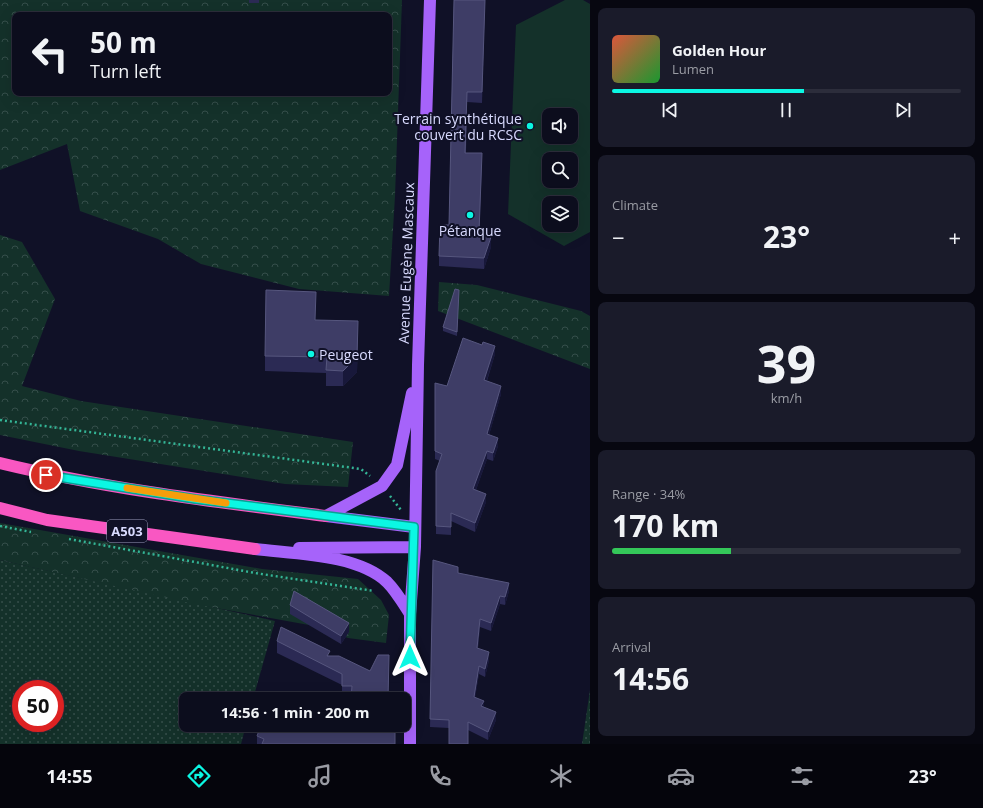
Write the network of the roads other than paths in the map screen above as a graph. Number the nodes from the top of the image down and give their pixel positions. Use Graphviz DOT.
graph roads {
  1 [pos="430,0"];
  2 [pos="418,365"];
  3 [pos="0,464"];
  4 [pos="0,508"];
  5 [pos="326,516"];
  6 [pos="414,527"];
  7 [pos="415,547"];
  8 [pos="256,549"];
  9 [pos="410,614"];
  10 [pos="410,744"];
  1 -- 2 [label="main road, Avenue Eugène Mascaux"];
  2 -- 5 [label="main road"];
  2 -- 6 [label="main road, Avenue Eugène Mascaux"];
  3 -- 5 [label="highway"];
  4 -- 8 [label="highway, A503"];
  5 -- 6 [label="main road"];
  6 -- 7 [label="main road, Avenue Eugène Mascaux"];
  7 -- 8 [label="main road, A503"];
  7 -- 9 [label="main road, Avenue Eugène Mascaux"];
  8 -- 9 [label="main road"];
  9 -- 10 [label="main road, Avenue Eugène Mascaux"];
}
